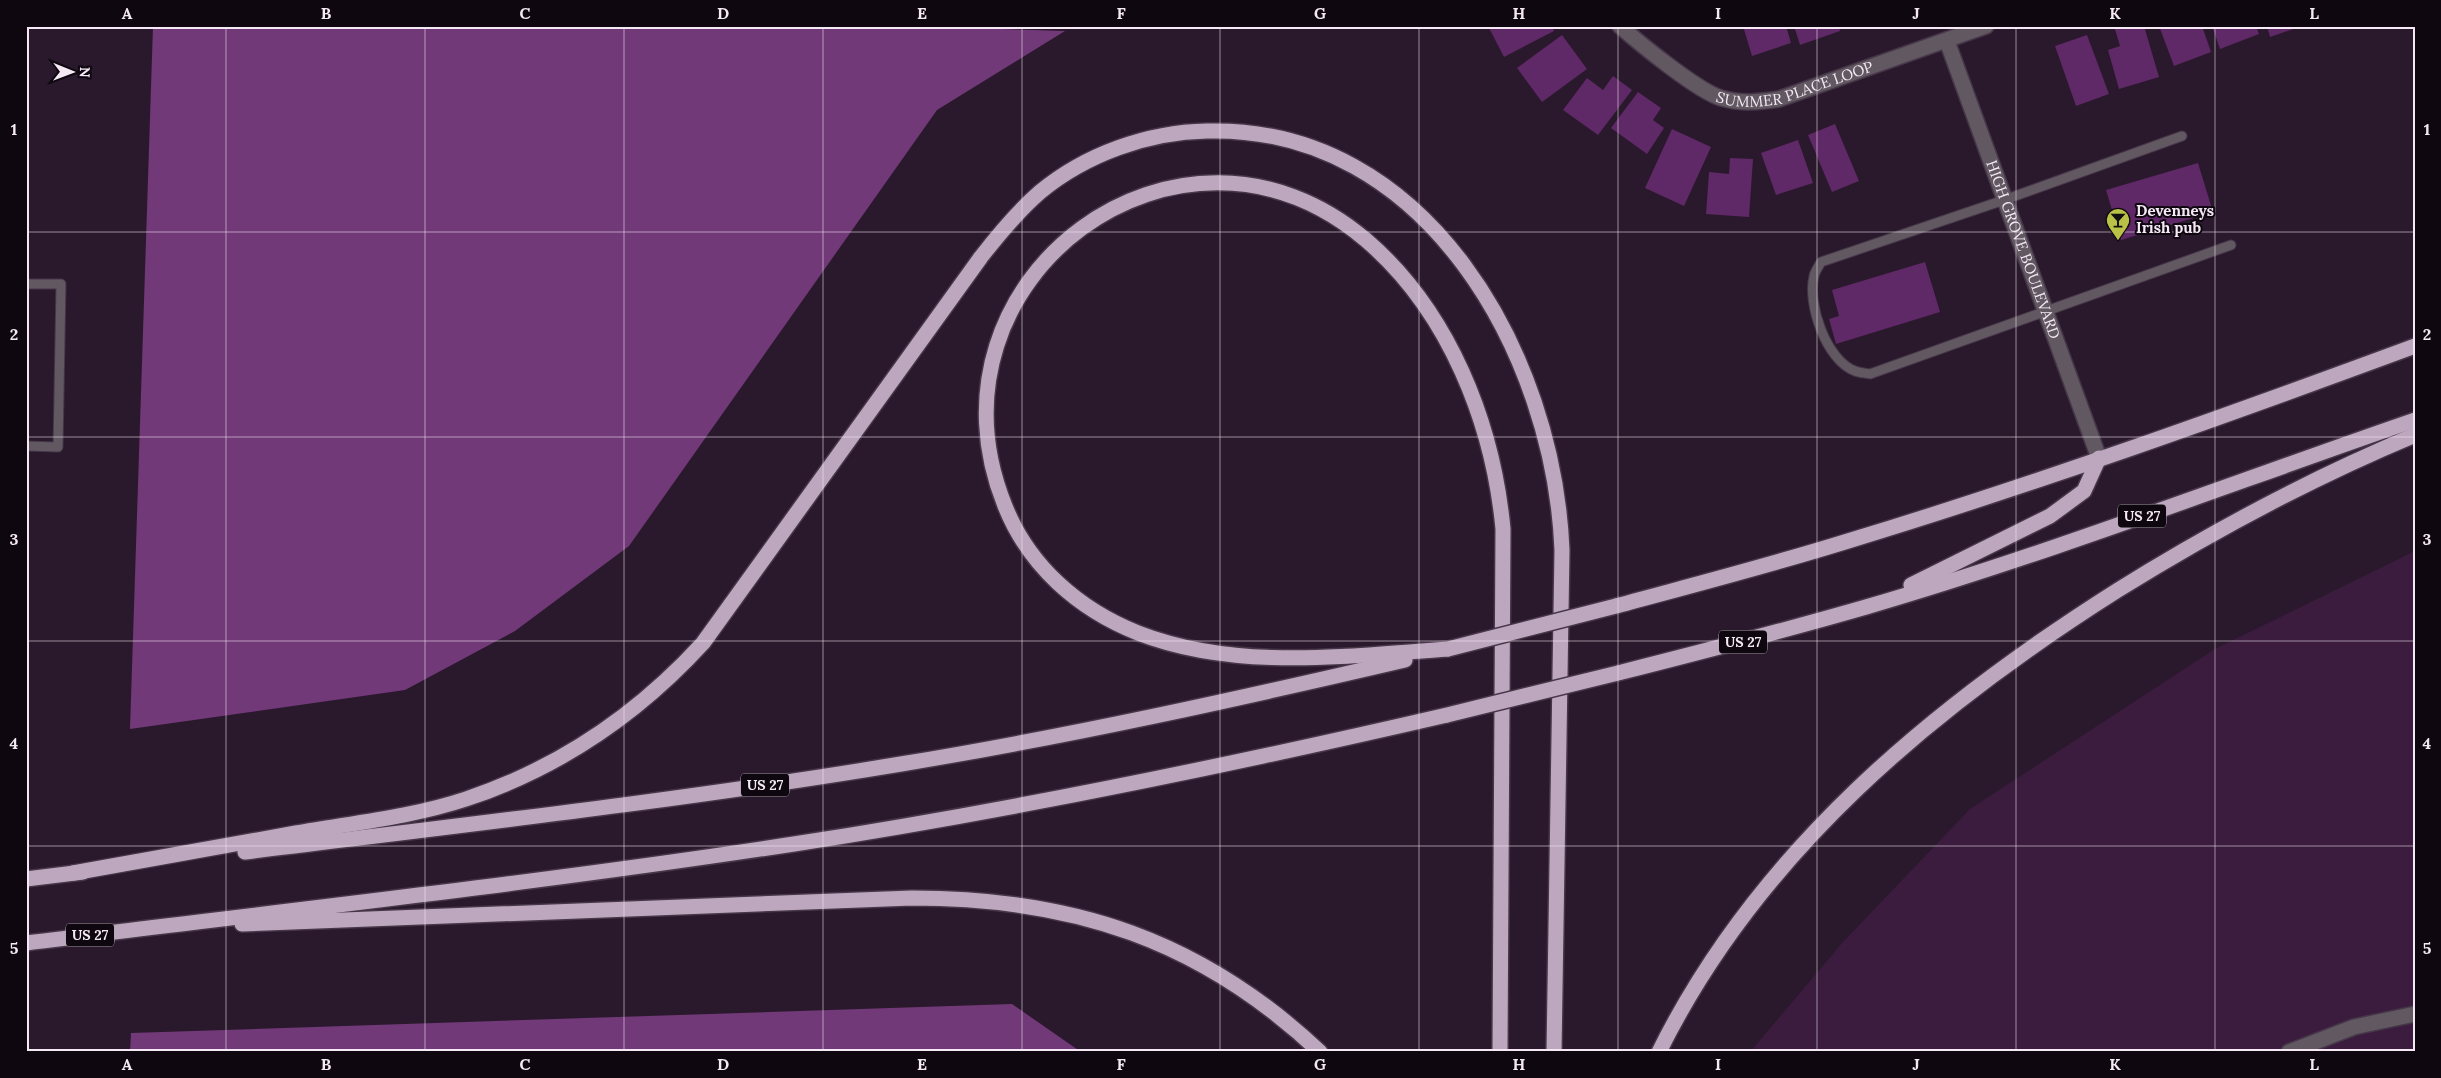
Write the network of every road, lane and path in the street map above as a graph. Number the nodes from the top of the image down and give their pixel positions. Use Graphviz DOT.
graph roads {
  1 [pos="1620,26"];
  2 [pos="1986,26"];
  3 [pos="1947,41"];
  4 [pos="2182,136"];
  5 [pos="2004,200"];
  6 [pos="2231,245"];
  7 [pos="26,284"];
  8 [pos="2046,312"];
  9 [pos="2415,346"];
  10 [pos="2415,420"];
  11 [pos="2415,435"];
  12 [pos="26,446"];
  13 [pos="2099,458"];
  14 [pos="1867,607"];
  15 [pos="1448,650"];
  16 [pos="73,873"];
  17 [pos="26,879"];
  18 [pos="153,927"];
  19 [pos="26,943"];
  20 [pos="2415,1014"];
  21 [pos="1320,1052"];
  22 [pos="1500,1052"];
  23 [pos="1554,1052"];
  24 [pos="1659,1052"];
  25 [pos="2289,1052"];
  1 -- 3 [label="street, SUMMER PLACE LOOP"];
  2 -- 3 [label="street, SUMMER PLACE LOOP"];
  3 -- 5 [label="street, HIGH GROVE BOULEVARD"];
  4 -- 5 [label="lane"];
  5 -- 8 [label="street, HIGH GROVE BOULEVARD"];
  5 -- 8 [label="lane"];
  6 -- 8 [label="lane"];
  7 -- 12 [label="lane"];
  8 -- 13 [label="street, HIGH GROVE BOULEVARD"];
  9 -- 13 [label="highway, US 27"];
  10 -- 14 [label="highway, US 27"];
  11 -- 24 [label="highway"];
  13 -- 14 [label="highway"];
  13 -- 15 [label="highway, US 27, bridge"];
  14 -- 18 [label="highway, US 27, bridge"];
  15 -- 16 [label="highway, US 27"];
  15 -- 22 [label="highway"];
  16 -- 17 [label="highway, US 27"];
  16 -- 23 [label="highway"];
  18 -- 19 [label="highway, US 27"];
  18 -- 21 [label="highway"];
  20 -- 25 [label="street"];
}
